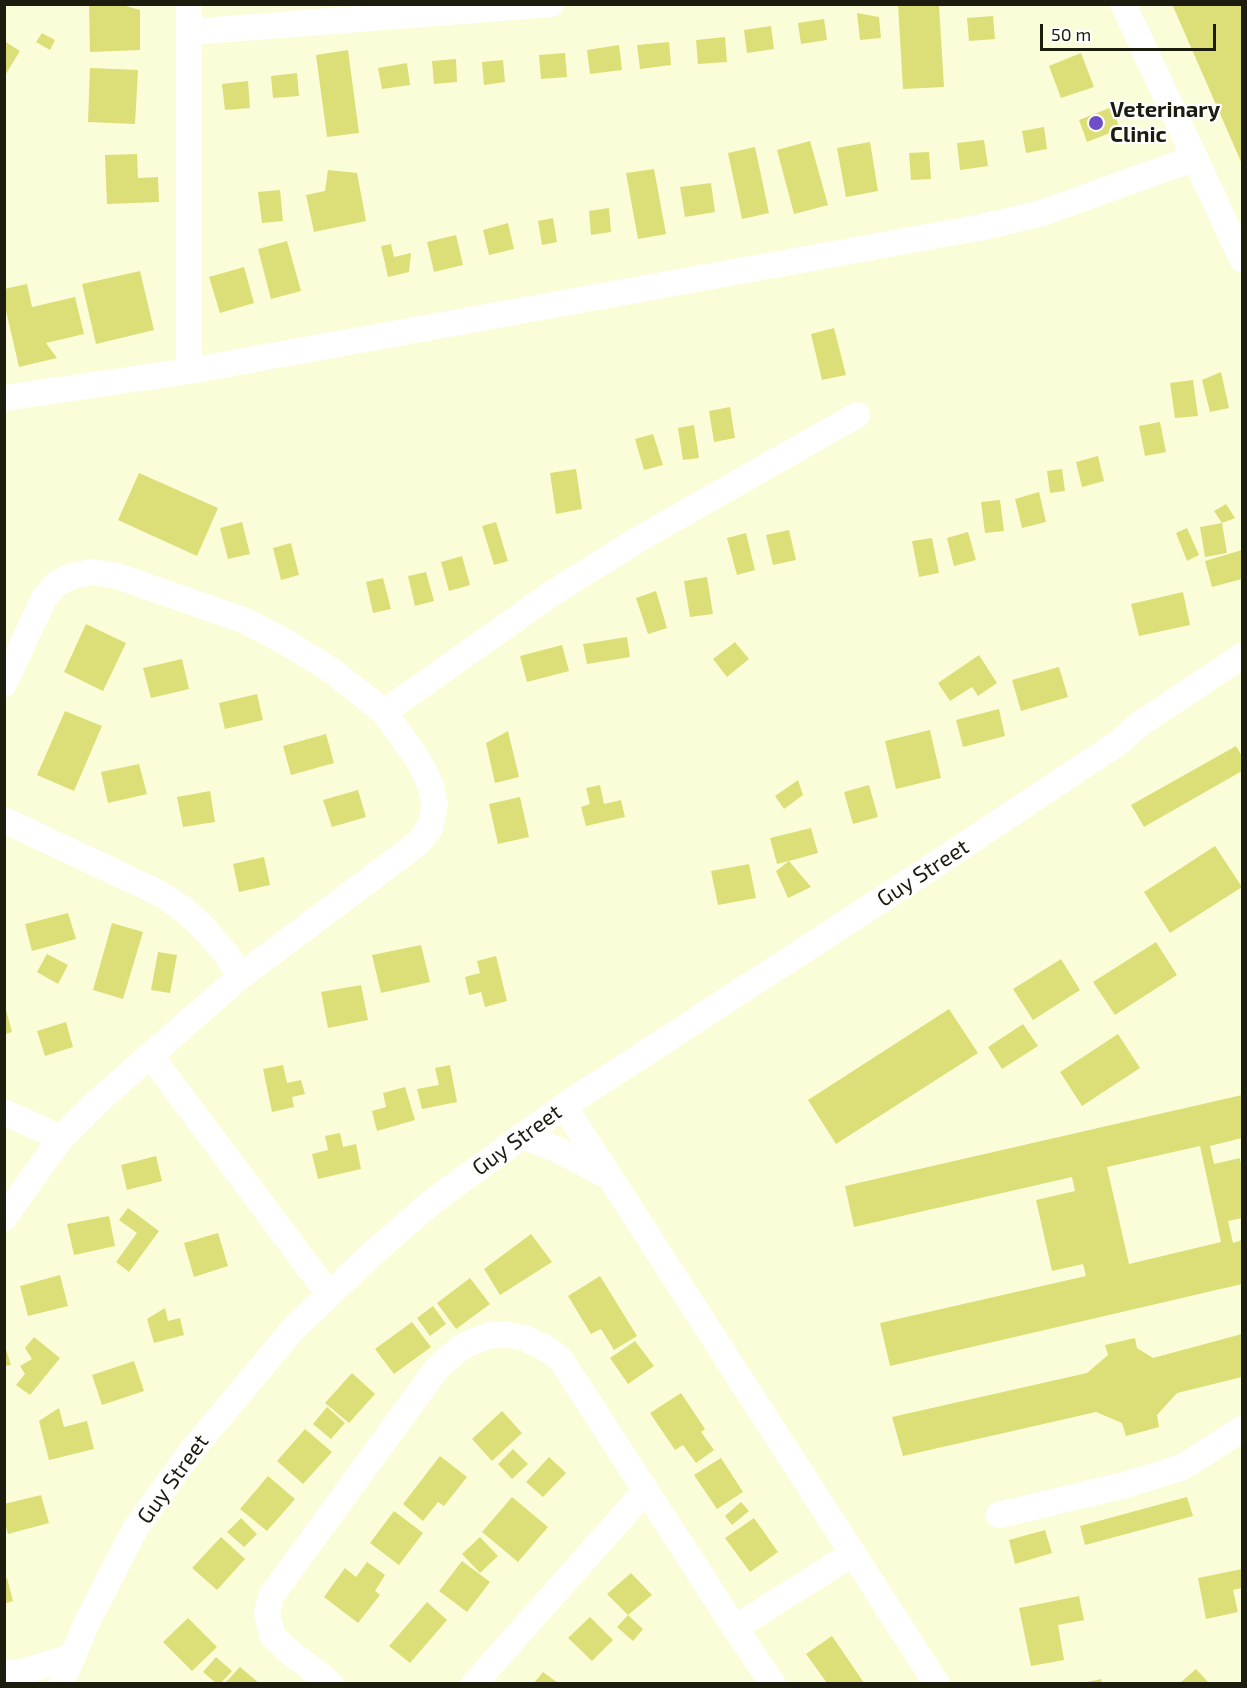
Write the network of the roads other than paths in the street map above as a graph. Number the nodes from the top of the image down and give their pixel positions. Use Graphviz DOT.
graph roads {
  1 [pos="189,4"];
  2 [pos="551,4"];
  3 [pos="1123,4"];
  4 [pos="190,32"];
  5 [pos="1195,158"];
  6 [pos="1242,259"];
  7 [pos="189,371"];
  8 [pos="4,398"];
  9 [pos="857,416"];
  10 [pos="1242,656"];
  11 [pos="1242,676"];
  12 [pos="4,684"];
  13 [pos="384,712"];
  14 [pos="1118,743"];
  15 [pos="4,820"];
  16 [pos="241,976"];
  17 [pos="150,1055"];
  18 [pos="564,1106"];
  19 [pos="4,1112"];
  20 [pos="522,1136"];
  21 [pos="61,1138"];
  22 [pos="609,1176"];
  23 [pos="4,1218"];
  24 [pos="328,1293"];
  25 [pos="1242,1429"];
  26 [pos="646,1490"];
  27 [pos="999,1515"];
  28 [pos="852,1554"];
  29 [pos="735,1628"];
  30 [pos="73,1656"];
  31 [pos="4,1673"];
  32 [pos="61,1683"];
  33 [pos="331,1683"];
  34 [pos="474,1683"];
  35 [pos="773,1683"];
  36 [pos="937,1683"];
  1 -- 4 [label="street"];
  2 -- 4 [label="street"];
  3 -- 5 [label="street"];
  4 -- 7 [label="street"];
  5 -- 6 [label="street"];
  5 -- 7 [label="street"];
  7 -- 8 [label="street"];
  9 -- 13 [label="street"];
  10 -- 14 [label="street, Guy Street"];
  11 -- 14 [label="street, Guy Street"];
  12 -- 13 [label="street"];
  13 -- 16 [label="street"];
  14 -- 18 [label="street, Guy Street"];
  15 -- 16 [label="street"];
  16 -- 17 [label="street"];
  17 -- 21 [label="street"];
  17 -- 24 [label="street"];
  18 -- 20 [label="street, Guy Street"];
  18 -- 22 [label="street"];
  19 -- 21 [label="street"];
  20 -- 22 [label="street"];
  20 -- 24 [label="street, Guy Street"];
  21 -- 23 [label="street"];
  22 -- 28 [label="street"];
  24 -- 30 [label="street, Guy Street"];
  25 -- 27 [label="street"];
  26 -- 29 [label="street"];
  26 -- 33 [label="street"];
  26 -- 34 [label="street"];
  28 -- 29 [label="street"];
  28 -- 36 [label="street"];
  29 -- 35 [label="street"];
  30 -- 31 [label="street"];
  30 -- 32 [label="street, Guy Street"];
}
